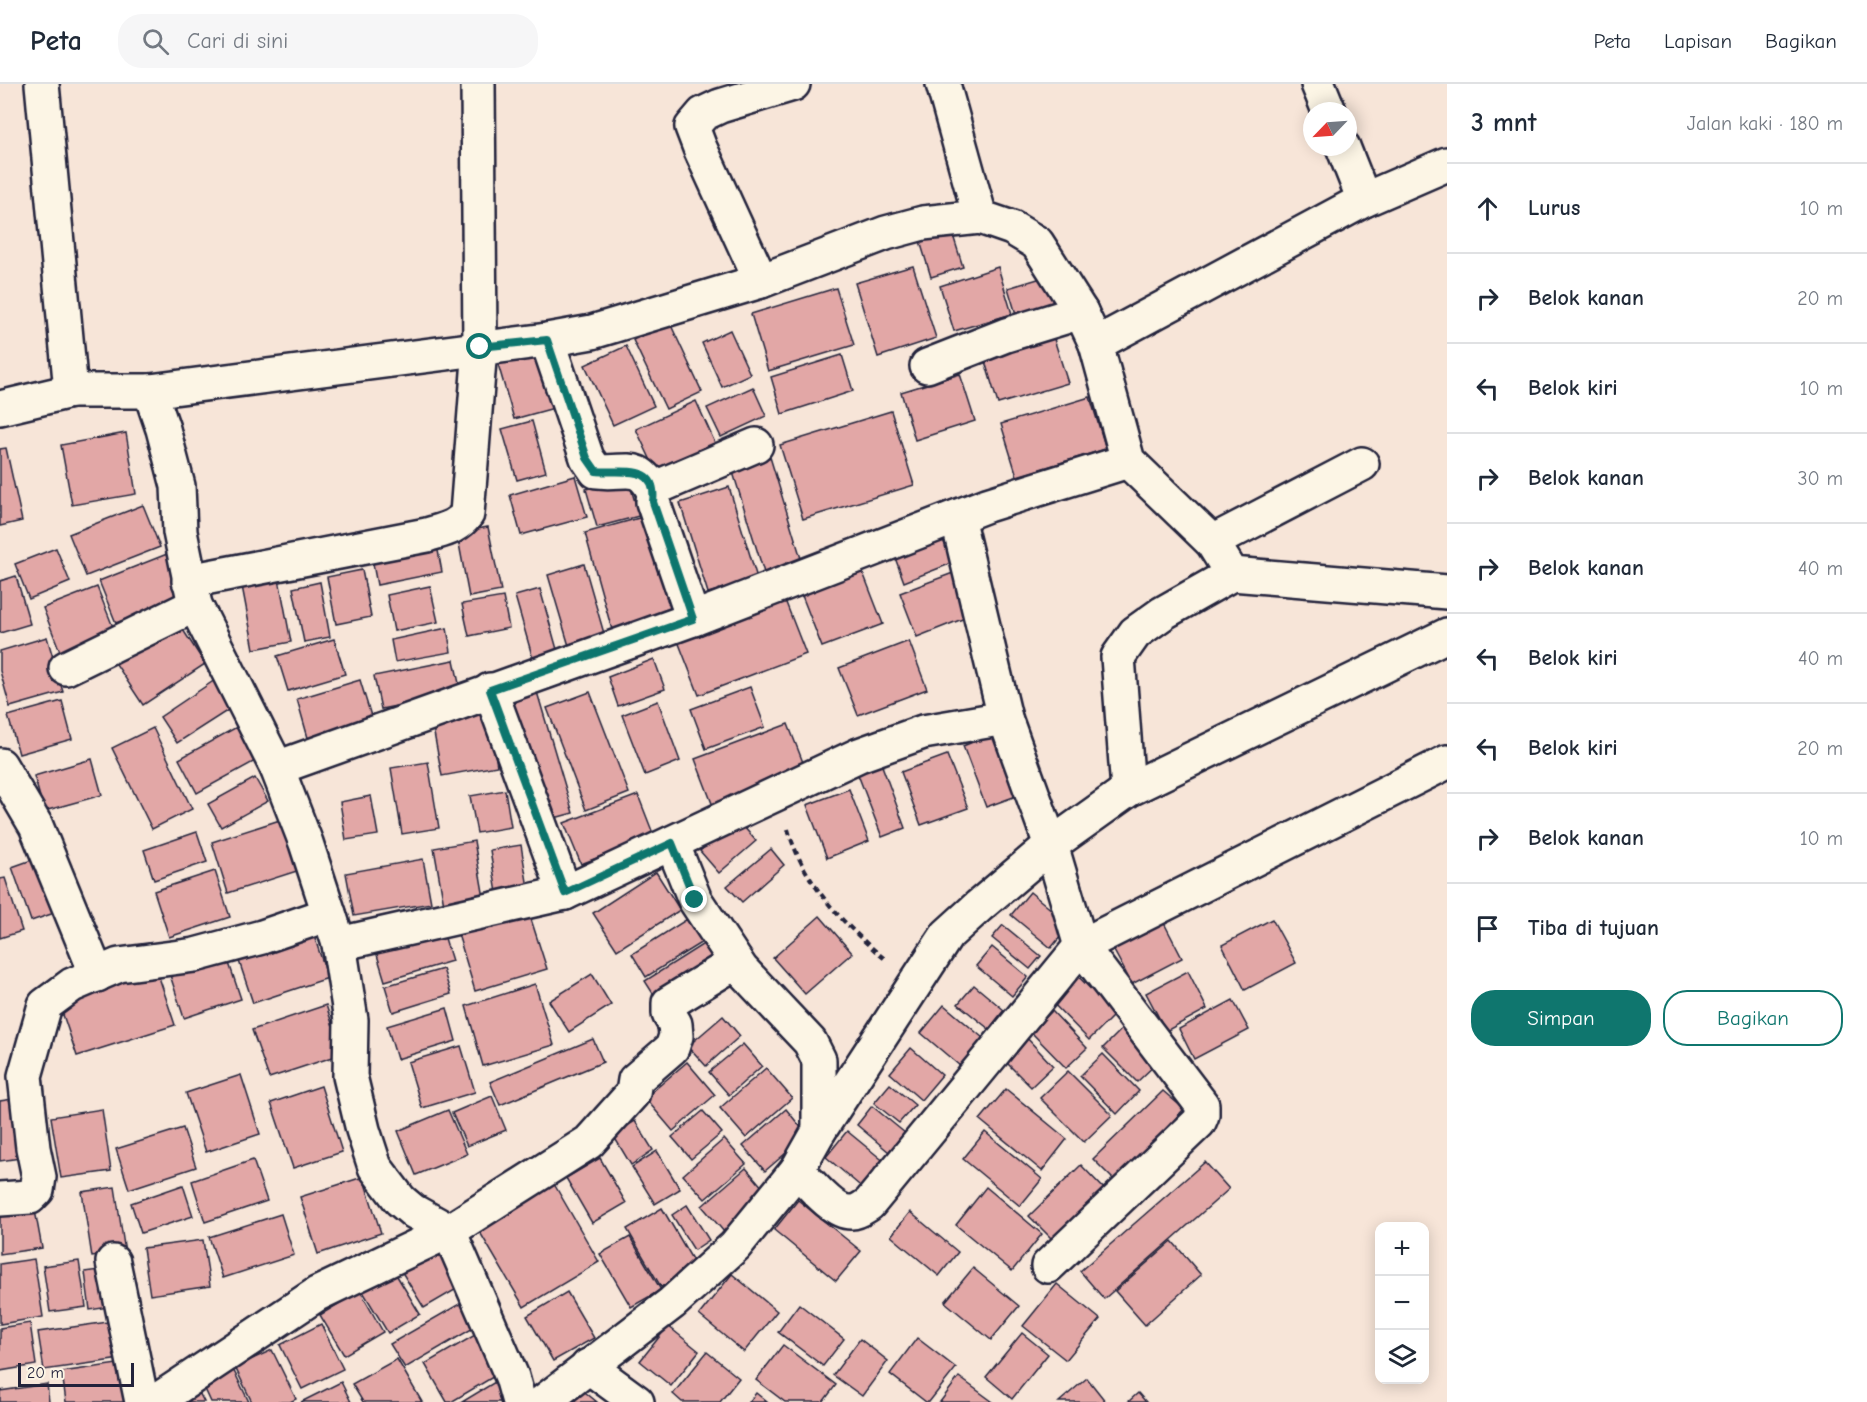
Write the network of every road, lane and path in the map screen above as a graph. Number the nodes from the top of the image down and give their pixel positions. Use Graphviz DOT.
graph roads {
  1 [pos="42,84"];
  2 [pos="478,84"];
  3 [pos="793,84"];
  4 [pos="943,84"];
  5 [pos="1318,84"];
  6 [pos="1325,102"];
  7 [pos="1347,156"];
  8 [pos="1447,164"];
  9 [pos="1364,200"];
  10 [pos="980,217"];
  11 [pos="761,281"];
  12 [pos="1081,312"];
  13 [pos="547,340"];
  14 [pos="1096,344"];
  15 [pos="480,347"];
  16 [pos="927,366"];
  17 [pos="71,391"];
  18 [pos="150,391"];
  19 [pos="0,408"];
  20 [pos="756,445"];
  21 [pos="1128,461"];
  22 [pos="1362,464"];
  23 [pos="654,492"];
  24 [pos="957,518"];
  25 [pos="1212,542"];
  26 [pos="1232,574"];
  27 [pos="1447,592"];
  28 [pos="192,593"];
  29 [pos="693,619"];
  30 [pos="1447,635"];
  31 [pos="66,668"];
  32 [pos="490,690"];
  33 [pos="1005,718"];
  34 [pos="1447,762"];
  35 [pos="0,765"];
  36 [pos="277,768"];
  37 [pos="1128,790"];
  38 [pos="777,794"];
  39 [pos="672,843"];
  40 [pos="1051,845"];
  41 [pos="565,893"];
  42 [pos="334,929"];
  43 [pos="1081,946"];
  44 [pos="736,962"];
  45 [pos="97,975"];
  46 [pos="914,984"];
  47 [pos="819,1131"];
  48 [pos="797,1170"];
  49 [pos="0,1199"];
  50 [pos="449,1231"];
  51 [pos="113,1262"];
  52 [pos="1048,1266"];
  53 [pos="588,1366"];
  54 [pos="142,1402"];
  55 [pos="155,1402"];
  56 [pos="519,1402"];
  57 [pos="543,1402"];
  58 [pos="637,1402"];
  1 -- 17 [label="street"];
  2 -- 15 [label="street"];
  3 -- 11 [label="street"];
  4 -- 10 [label="street"];
  5 -- 6 [label="street"];
  7 -- 9 [label="street"];
  8 -- 9 [label="street"];
  9 -- 14 [label="street"];
  10 -- 11 [label="street"];
  10 -- 12 [label="street"];
  11 -- 13 [label="street"];
  12 -- 14 [label="street"];
  12 -- 16 [label="street"];
  13 -- 15 [label="street"];
  13 -- 23 [label="street"];
  14 -- 21 [label="street"];
  15 -- 18 [label="street"];
  15 -- 28 [label="street"];
  17 -- 18 [label="street"];
  17 -- 19 [label="street"];
  18 -- 28 [label="street"];
  20 -- 23 [label="street"];
  21 -- 24 [label="street"];
  21 -- 25 [label="street"];
  22 -- 25 [label="street"];
  23 -- 29 [label="street"];
  24 -- 29 [label="street"];
  24 -- 33 [label="street"];
  25 -- 26 [label="street"];
  26 -- 27 [label="street"];
  26 -- 37 [label="street"];
  28 -- 31 [label="street"];
  28 -- 36 [label="street"];
  29 -- 32 [label="street"];
  30 -- 37 [label="street"];
  32 -- 36 [label="street"];
  32 -- 41 [label="street"];
  33 -- 38 [label="street"];
  33 -- 40 [label="street"];
  34 -- 43 [label="street"];
  35 -- 45 [label="street"];
  36 -- 42 [label="street"];
  37 -- 40 [label="street"];
  38 -- 39 [label="street"];
  38 -- 46 [label="path"];
  39 -- 41 [label="street"];
  39 -- 44 [label="street"];
  40 -- 43 [label="street"];
  40 -- 46 [label="street"];
  41 -- 42 [label="street"];
  42 -- 45 [label="street"];
  42 -- 50 [label="street"];
  43 -- 48 [label="street"];
  43 -- 52 [label="street"];
  44 -- 47 [label="street"];
  44 -- 50 [label="street"];
  45 -- 49 [label="street"];
  46 -- 47 [label="street"];
  47 -- 48 [label="street"];
  48 -- 53 [label="street"];
  50 -- 55 [label="street"];
  50 -- 56 [label="street"];
  51 -- 54 [label="street"];
  53 -- 57 [label="street"];
  53 -- 58 [label="street"];
}
